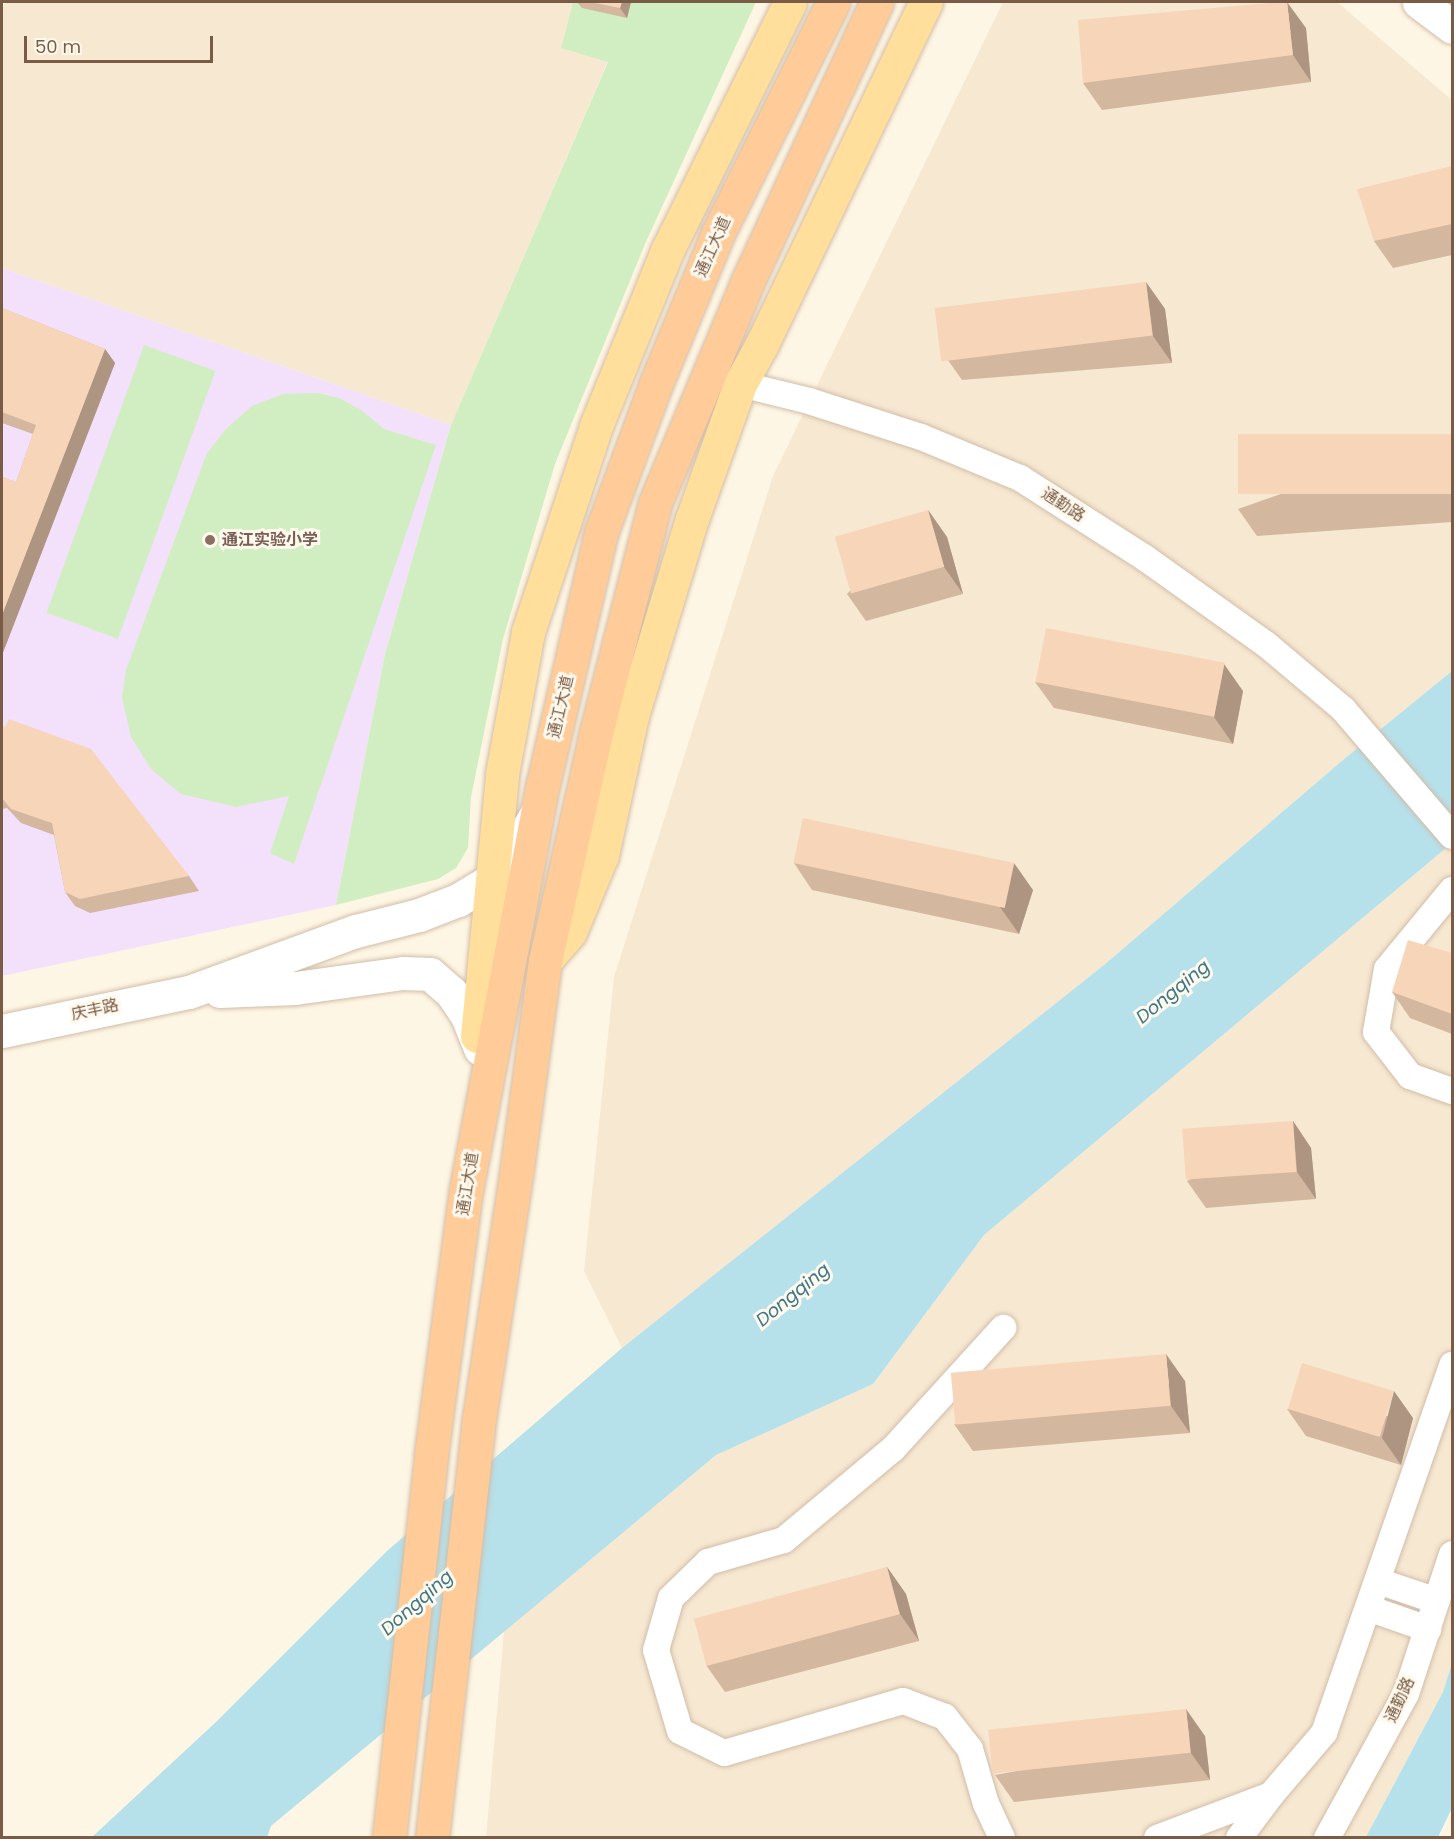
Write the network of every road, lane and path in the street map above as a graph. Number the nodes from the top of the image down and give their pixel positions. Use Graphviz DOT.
graph roads {
  1 [pos="789,2"];
  2 [pos="832,2"];
  3 [pos="877,2"];
  4 [pos="926,2"];
  5 [pos="1419,2"];
  6 [pos="1452,27"];
  7 [pos="740,384"];
  8 [pos="538,811"];
  9 [pos="1452,836"];
  10 [pos="490,881"];
  11 [pos="1452,890"];
  12 [pos="545,961"];
  13 [pos="189,992"];
  14 [pos="2,1031"];
  15 [pos="477,1036"];
  16 [pos="488,1078"];
  17 [pos="1452,1092"];
  18 [pos="1003,1328"];
  19 [pos="1452,1365"];
  20 [pos="1452,1554"];
  21 [pos="1378,1581"];
  22 [pos="1437,1601"];
  23 [pos="1368,1608"];
  24 [pos="1428,1629"];
  25 [pos="1271,1795"];
  26 [pos="389,1838"];
  27 [pos="432,1838"];
  28 [pos="1002,1838"];
  29 [pos="1157,1838"];
  30 [pos="1239,1838"];
  31 [pos="1327,1838"];
  1 -- 10 [label="main road"];
  2 -- 8 [label="highway, 通江大道"];
  3 -- 12 [label="highway"];
  4 -- 7 [label="main road"];
  5 -- 6 [label="main road"];
  7 -- 9 [label="street, 通勤路"];
  7 -- 12 [label="main road"];
  8 -- 10 [label="main road"];
  8 -- 16 [label="highway, 通江大道"];
  10 -- 13 [label="main road"];
  10 -- 15 [label="main road"];
  11 -- 17 [label="street"];
  12 -- 27 [label="highway"];
  13 -- 14 [label="main road, 庆丰路"];
  13 -- 15 [label="main road"];
  15 -- 16 [label="main road"];
  16 -- 26 [label="highway, 通江大道"];
  18 -- 28 [label="street"];
  19 -- 21 [label="street"];
  20 -- 22 [label="street, 通勤路"];
  21 -- 22 [label="street"];
  21 -- 23 [label="street"];
  22 -- 24 [label="street, 通勤路"];
  23 -- 24 [label="street"];
  23 -- 25 [label="street"];
  24 -- 31 [label="street, 通勤路"];
  25 -- 29 [label="street"];
  25 -- 30 [label="street"];
}
